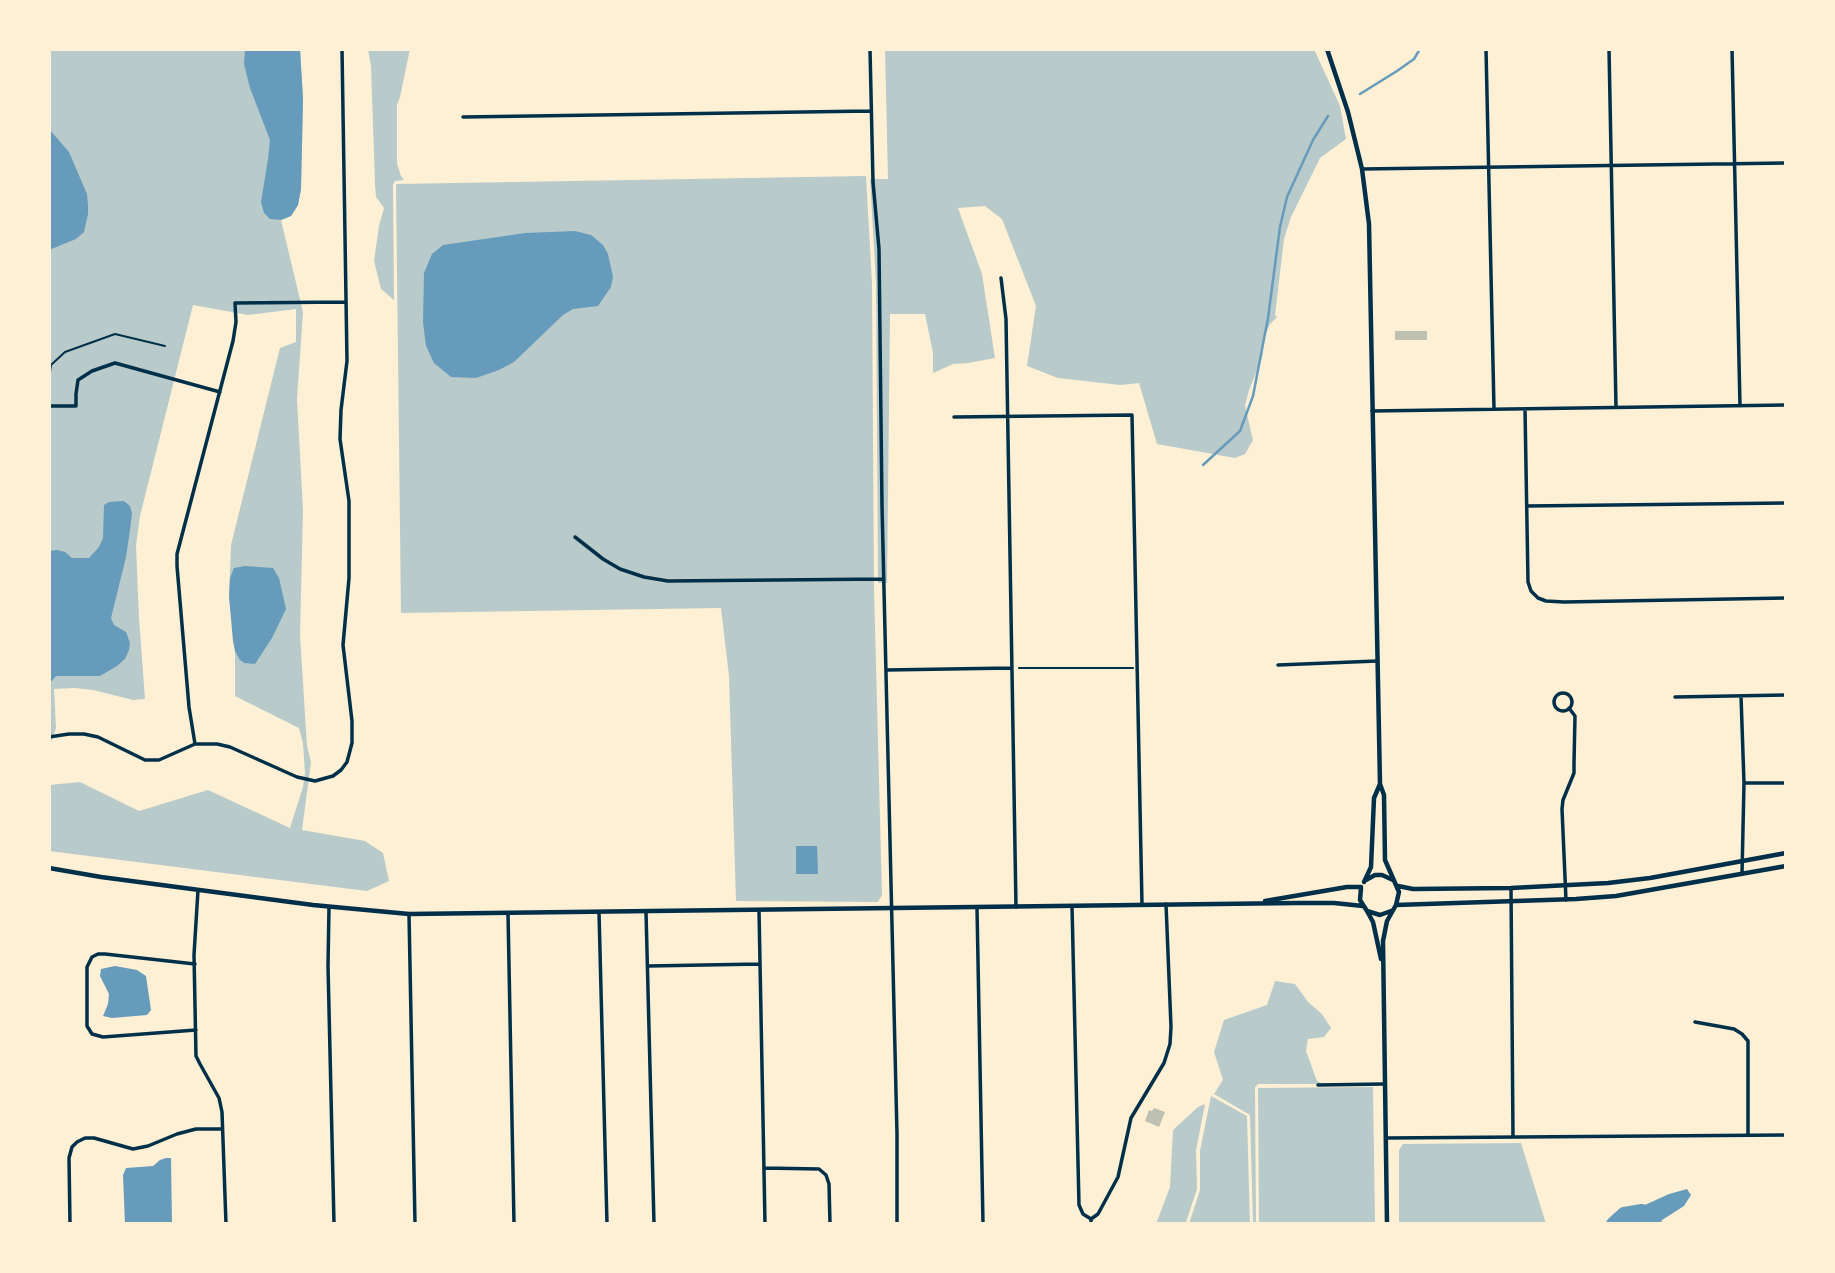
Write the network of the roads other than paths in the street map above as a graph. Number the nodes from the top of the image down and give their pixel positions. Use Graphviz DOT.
graph roads {
  1 [pos="342,49"];
  2 [pos="870,49"];
  3 [pos="1327,49"];
  4 [pos="1486,49"];
  5 [pos="1609,49"];
  6 [pos="1732,49"];
  7 [pos="871,111"];
  8 [pos="463,117"];
  9 [pos="1786,163"];
  10 [pos="1734,164"];
  11 [pos="1611,166"];
  12 [pos="1489,168"];
  13 [pos="1362,169"];
  14 [pos="1001,278"];
  15 [pos="346,302"];
  16 [pos="165,346"];
  17 [pos="220,391"];
  18 [pos="1786,405"];
  19 [pos="49,406"];
  20 [pos="1740,406"];
  21 [pos="1616,407"];
  22 [pos="1494,409"];
  23 [pos="1525,409"];
  24 [pos="1372,411"];
  25 [pos="1007,416"];
  26 [pos="954,417"];
  27 [pos="1786,503"];
  28 [pos="1527,506"];
  29 [pos="575,537"];
  30 [pos="884,579"];
  31 [pos="1786,598"];
  32 [pos="1377,661"];
  33 [pos="1278,665"];
  34 [pos="1012,668"];
  35 [pos="886,670"];
  36 [pos="1786,695"];
  37 [pos="1741,696"];
  38 [pos="1675,697"];
  39 [pos="1569,708"];
  40 [pos="49,737"];
  41 [pos="195,744"];
  42 [pos="1744,783"];
  43 [pos="1786,783"];
  44 [pos="1380,784"];
  45 [pos="1786,853"];
  46 [pos="1744,861"];
  47 [pos="1786,866"];
  48 [pos="49,868"];
  49 [pos="1742,874"];
  50 [pos="1395,883"];
  51 [pos="1363,884"];
  52 [pos="1565,886"];
  53 [pos="1511,888"];
  54 [pos="198,890"];
  55 [pos="1566,900"];
  56 [pos="1512,901"];
  57 [pos="1166,904"];
  58 [pos="1248,904"];
  59 [pos="1142,905"];
  60 [pos="1396,905"];
  61 [pos="1073,906"];
  62 [pos="1363,906"];
  63 [pos="329,907"];
  64 [pos="977,907"];
  65 [pos="1016,907"];
  66 [pos="891,909"];
  67 [pos="758,910"];
  68 [pos="1392,910"];
  69 [pos="1367,911"];
  70 [pos="599,912"];
  71 [pos="646,912"];
  72 [pos="508,913"];
  73 [pos="409,914"];
  74 [pos="194,964"];
  75 [pos="760,964"];
  76 [pos="648,966"];
  77 [pos="1383,977"];
  78 [pos="1695,1023"];
  79 [pos="196,1030"];
  80 [pos="1384,1084"];
  81 [pos="1318,1086"];
  82 [pos="223,1129"];
  83 [pos="1748,1135"];
  84 [pos="1786,1135"];
  85 [pos="1385,1138"];
  86 [pos="1513,1138"];
  87 [pos="764,1168"];
  88 [pos="1091,1222"];
  89 [pos="70,1224"];
  90 [pos="226,1224"];
  91 [pos="334,1224"];
  92 [pos="415,1224"];
  93 [pos="514,1224"];
  94 [pos="607,1224"];
  95 [pos="654,1224"];
  96 [pos="765,1224"];
  97 [pos="830,1224"];
  98 [pos="897,1224"];
  99 [pos="983,1224"];
  100 [pos="1387,1224"];
  1 -- 15 [label="street"];
  2 -- 7 [label="street"];
  3 -- 13 [label="street"];
  4 -- 12 [label="street"];
  5 -- 11 [label="street"];
  6 -- 10 [label="street"];
  7 -- 8 [label="street"];
  7 -- 30 [label="street"];
  9 -- 10 [label="street"];
  10 -- 11 [label="street"];
  10 -- 20 [label="street"];
  11 -- 12 [label="street"];
  11 -- 21 [label="street"];
  12 -- 13 [label="street"];
  12 -- 22 [label="street"];
  13 -- 24 [label="street"];
  14 -- 25 [label="street"];
  15 -- 17 [label="street"];
  15 -- 41 [label="street"];
  16 -- 19 [label="lane"];
  17 -- 19 [label="street"];
  17 -- 41 [label="street"];
  18 -- 20 [label="street"];
  20 -- 21 [label="street"];
  21 -- 23 [label="street"];
  22 -- 23 [label="street"];
  22 -- 24 [label="street"];
  23 -- 28 [label="street"];
  24 -- 32 [label="street"];
  25 -- 26 [label="street"];
  25 -- 34 [label="street"];
  25 -- 59 [label="street"];
  27 -- 28 [label="street"];
  28 -- 31 [label="street"];
  29 -- 30 [label="street"];
  30 -- 35 [label="street"];
  32 -- 33 [label="street"];
  32 -- 44 [label="street"];
  34 -- 35 [label="street"];
  34 -- 65 [label="street"];
  35 -- 66 [label="street"];
  36 -- 37 [label="street"];
  37 -- 38 [label="street"];
  37 -- 42 [label="street"];
  39 -- 39 [label="street"];
  39 -- 52 [label="street"];
  40 -- 41 [label="street"];
  42 -- 43 [label="street"];
  42 -- 46 [label="street"];
  44 -- 50 [label="street"];
  44 -- 51 [label="street"];
  45 -- 46 [label="street"];
  46 -- 49 [label="street"];
  46 -- 52 [label="street"];
  47 -- 49 [label="street"];
  48 -- 54 [label="street"];
  49 -- 55 [label="street"];
  50 -- 51 [label="street"];
  50 -- 53 [label="street"];
  50 -- 60 [label="street"];
  51 -- 58 [label="street"];
  51 -- 62 [label="street"];
  52 -- 53 [label="street"];
  52 -- 55 [label="street"];
  53 -- 56 [label="street"];
  54 -- 63 [label="street"];
  54 -- 74 [label="street"];
  55 -- 56 [label="street"];
  56 -- 60 [label="street"];
  56 -- 86 [label="street"];
  57 -- 58 [label="street"];
  57 -- 59 [label="street"];
  57 -- 88 [label="street"];
  58 -- 62 [label="street"];
  59 -- 61 [label="street"];
  60 -- 68 [label="street"];
  61 -- 65 [label="street"];
  61 -- 88 [label="street"];
  62 -- 69 [label="street"];
  63 -- 73 [label="street"];
  63 -- 91 [label="street"];
  64 -- 65 [label="street"];
  64 -- 66 [label="street"];
  64 -- 99 [label="street"];
  66 -- 67 [label="street"];
  66 -- 98 [label="street"];
  67 -- 71 [label="street"];
  67 -- 75 [label="street"];
  68 -- 69 [label="street"];
  68 -- 77 [label="street"];
  69 -- 77 [label="street"];
  70 -- 71 [label="street"];
  70 -- 72 [label="street"];
  70 -- 94 [label="street"];
  71 -- 76 [label="street"];
  72 -- 73 [label="street"];
  72 -- 93 [label="street"];
  73 -- 92 [label="street"];
  74 -- 79 [label="street"];
  74 -- 79 [label="street"];
  75 -- 76 [label="street"];
  75 -- 87 [label="street"];
  76 -- 95 [label="street"];
  77 -- 80 [label="street"];
  78 -- 83 [label="street"];
  79 -- 82 [label="street"];
  80 -- 81 [label="street"];
  80 -- 85 [label="street"];
  82 -- 89 [label="street"];
  82 -- 90 [label="street"];
  83 -- 84 [label="street"];
  83 -- 86 [label="street"];
  85 -- 86 [label="street"];
  85 -- 100 [label="street"];
  87 -- 96 [label="street"];
  87 -- 97 [label="street"];
}
